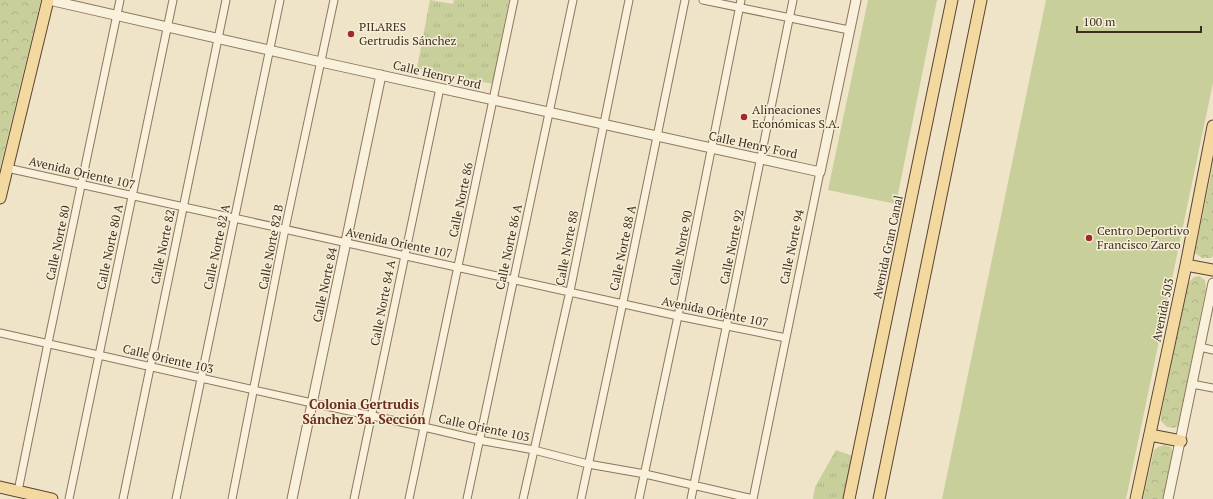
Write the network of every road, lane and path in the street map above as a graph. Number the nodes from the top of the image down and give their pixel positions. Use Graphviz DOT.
graph roads {
  1 [pos="48,0"];
  2 [pos="120,0"];
  3 [pos="173,0"];
  4 [pos="226,0"];
  5 [pos="280,0"];
  6 [pos="334,0"];
  7 [pos="514,0"];
  8 [pos="573,0"];
  9 [pos="628,0"];
  10 [pos="685,0"];
  11 [pos="704,0"];
  12 [pos="741,0"];
  13 [pos="793,0"];
  14 [pos="856,0"];
  15 [pos="952,0"];
  16 [pos="981,0"];
  17 [pos="740,8"];
  18 [pos="117,16"];
  19 [pos="789,18"];
  20 [pos="167,27"];
  21 [pos="849,30"];
  22 [pos="218,38"];
  23 [pos="269,50"];
  24 [pos="321,62"];
  25 [pos="381,75"];
  26 [pos="440,88"];
  27 [pos="493,100"];
  28 [pos="549,112"];
  29 [pos="603,124"];
  30 [pos="1213,126"];
  31 [pos="657,136"];
  32 [pos="712,149"];
  33 [pos="762,159"];
  34 [pos="8,168"];
  35 [pos="820,172"];
  36 [pos="82,185"];
  37 [pos="132,196"];
  38 [pos="0,198"];
  39 [pos="183,206"];
  40 [pos="234,217"];
  41 [pos="286,229"];
  42 [pos="346,243"];
  43 [pos="404,255"];
  44 [pos="1186,265"];
  45 [pos="459,267"];
  46 [pos="1213,270"];
  47 [pos="514,279"];
  48 [pos="1213,283"];
  49 [pos="570,291"];
  50 [pos="623,302"];
  51 [pos="678,316"];
  52 [pos="728,326"];
  53 [pos="0,333"];
  54 [pos="786,338"];
  55 [pos="48,343"];
  56 [pos="1200,347"];
  57 [pos="1213,350"];
  58 [pos="100,355"];
  59 [pos="150,366"];
  60 [pos="201,378"];
  61 [pos="1192,384"];
  62 [pos="1213,388"];
  63 [pos="254,389"];
  64 [pos="312,403"];
  65 [pos="372,415"];
  66 [pos="424,427"];
  67 [pos="1150,435"];
  68 [pos="479,440"];
  69 [pos="1181,441"];
  70 [pos="534,450"];
  71 [pos="588,464"];
  72 [pos="645,474"];
  73 [pos="694,485"];
  74 [pos="0,487"];
  75 [pos="18,491"];
  76 [pos="52,499"];
  77 [pos="69,499"];
  78 [pos="123,499"];
  79 [pos="176,499"];
  80 [pos="232,499"];
  81 [pos="292,499"];
  82 [pos="354,499"];
  83 [pos="409,499"];
  84 [pos="467,499"];
  85 [pos="523,499"];
  86 [pos="581,499"];
  87 [pos="639,499"];
  88 [pos="691,499"];
  89 [pos="753,499"];
  90 [pos="849,499"];
  91 [pos="879,499"];
  92 [pos="1136,499"];
  93 [pos="1168,499"];
  1 -- 18 [label="street, Calle Henry Ford"];
  1 -- 34 [label="main road"];
  2 -- 18 [label="street, Calle Norte 80"];
  3 -- 20 [label="street, Calle Norte 80 A"];
  4 -- 22 [label="street, Calle Norte 82"];
  5 -- 23 [label="street, Calle Norte 82 A"];
  6 -- 24 [label="street, Calle Norte 82 B"];
  7 -- 27 [label="street, Calle Norte 86"];
  8 -- 28 [label="street, Calle Norte 86 A"];
  9 -- 29 [label="street, Calle Norte 88"];
  10 -- 31 [label="street, Calle Norte 88 A"];
  11 -- 17 [label="street"];
  12 -- 17 [label="street, Calle Norte 90"];
  13 -- 19 [label="street, Calle Norte 92"];
  14 -- 21 [label="street, Calle Norte 94"];
  15 -- 90 [label="main road, Avenida Gran Canal"];
  16 -- 91 [label="main road"];
  17 -- 19 [label="street"];
  17 -- 32 [label="street, Calle Norte 90"];
  18 -- 20 [label="street, Calle Henry Ford"];
  18 -- 36 [label="street, Calle Norte 80"];
  19 -- 21 [label="street"];
  19 -- 33 [label="street, Calle Norte 92"];
  20 -- 22 [label="street, Calle Henry Ford"];
  20 -- 37 [label="street, Calle Norte 80 A"];
  21 -- 35 [label="street, Calle Norte 94"];
  22 -- 23 [label="street, Calle Henry Ford"];
  22 -- 39 [label="street, Calle Norte 82"];
  23 -- 24 [label="street, Calle Henry Ford"];
  23 -- 40 [label="street, Calle Norte 82 A"];
  24 -- 25 [label="street, Calle Henry Ford"];
  24 -- 41 [label="street, Calle Norte 82 B"];
  25 -- 26 [label="street, Calle Henry Ford"];
  25 -- 42 [label="street, Calle Norte 84"];
  26 -- 27 [label="street, Calle Henry Ford"];
  26 -- 43 [label="street, Calle Norte 84 A"];
  27 -- 28 [label="street, Calle Henry Ford"];
  27 -- 45 [label="street, Calle Norte 86"];
  28 -- 29 [label="street, Calle Henry Ford"];
  28 -- 47 [label="street, Calle Norte 86 A"];
  29 -- 31 [label="street, Calle Henry Ford"];
  29 -- 49 [label="street, Calle Norte 88"];
  30 -- 44 [label="main road, Avenida 503"];
  31 -- 32 [label="street, Calle Henry Ford"];
  31 -- 50 [label="street, Calle Norte 88 A"];
  32 -- 33 [label="street, Calle Henry Ford"];
  32 -- 51 [label="street, Calle Norte 90"];
  33 -- 35 [label="street, Calle Henry Ford"];
  33 -- 52 [label="street, Calle Norte 92"];
  34 -- 36 [label="street, Avenida Oriente 107"];
  34 -- 38 [label="main road"];
  35 -- 54 [label="street, Calle Norte 94"];
  36 -- 37 [label="street, Avenida Oriente 107"];
  36 -- 55 [label="street, Calle Norte 80"];
  37 -- 39 [label="street, Avenida Oriente 107"];
  37 -- 58 [label="street, Calle Norte 80 A"];
  39 -- 40 [label="street, Avenida Oriente 107"];
  39 -- 59 [label="street, Calle Norte 82"];
  40 -- 41 [label="street, Avenida Oriente 107"];
  40 -- 60 [label="street, Calle Norte 82 A"];
  41 -- 42 [label="street, Avenida Oriente 107"];
  41 -- 63 [label="street, Calle Norte 82 B"];
  42 -- 43 [label="street, Avenida Oriente 107"];
  42 -- 64 [label="street, Calle Norte 84"];
  43 -- 45 [label="street, Avenida Oriente 107"];
  43 -- 65 [label="street, Calle Norte 84 A"];
  44 -- 46 [label="main road"];
  44 -- 67 [label="main road, Avenida 503"];
  45 -- 47 [label="street, Avenida Oriente 107"];
  45 -- 66 [label="street, Calle Norte 86"];
  47 -- 49 [label="street, Avenida Oriente 107"];
  47 -- 68 [label="street, Calle Norte 86 A"];
  48 -- 56 [label="street"];
  49 -- 50 [label="street, Avenida Oriente 107"];
  49 -- 70 [label="street, Calle Norte 88"];
  50 -- 51 [label="street, Avenida Oriente 107"];
  50 -- 71 [label="street, Calle Norte 88 A"];
  51 -- 52 [label="street, Avenida Oriente 107"];
  51 -- 72 [label="street, Calle Norte 90"];
  52 -- 54 [label="street, Avenida Oriente 107"];
  52 -- 73 [label="street, Calle Norte 92"];
  53 -- 55 [label="street, Calle Oriente 103"];
  54 -- 89 [label="street, Calle Norte 94"];
  55 -- 58 [label="street, Calle Oriente 103"];
  55 -- 75 [label="street, Calle Norte 80"];
  56 -- 57 [label="street"];
  56 -- 61 [label="street"];
  58 -- 59 [label="street, Calle Oriente 103"];
  58 -- 77 [label="street, Calle Norte 80 A"];
  59 -- 60 [label="street, Calle Oriente 103"];
  59 -- 78 [label="street, Calle Norte 82"];
  60 -- 63 [label="street, Calle Oriente 103"];
  60 -- 79 [label="street, Calle Norte 82 A"];
  61 -- 62 [label="street"];
  61 -- 69 [label="street"];
  63 -- 64 [label="street, Calle Oriente 103"];
  63 -- 80 [label="street, Calle Norte 82 B"];
  64 -- 65 [label="street, Calle Oriente 103"];
  64 -- 81 [label="street, Calle Norte 84"];
  65 -- 66 [label="street, Calle Oriente 103"];
  65 -- 82 [label="street, Calle Norte 84 A"];
  66 -- 68 [label="street, Calle Oriente 103"];
  66 -- 83 [label="street, Calle Norte 86"];
  67 -- 69 [label="main road"];
  67 -- 92 [label="main road, Avenida 503"];
  68 -- 70 [label="street, Calle Oriente 103"];
  68 -- 84 [label="street, Calle Norte 86 A"];
  69 -- 93 [label="street"];
  70 -- 71 [label="street, Calle Oriente 103"];
  70 -- 85 [label="street, Calle Norte 88"];
  71 -- 72 [label="street, Calle Oriente 103"];
  71 -- 86 [label="street, Calle Norte 88 A"];
  72 -- 73 [label="street, Calle Oriente 103"];
  72 -- 87 [label="street, Calle Norte 90"];
  73 -- 88 [label="street, Calle Norte 92"];
  73 -- 89 [label="street, Calle Oriente 103"];
  74 -- 75 [label="main road"];
  75 -- 76 [label="main road"];
}
